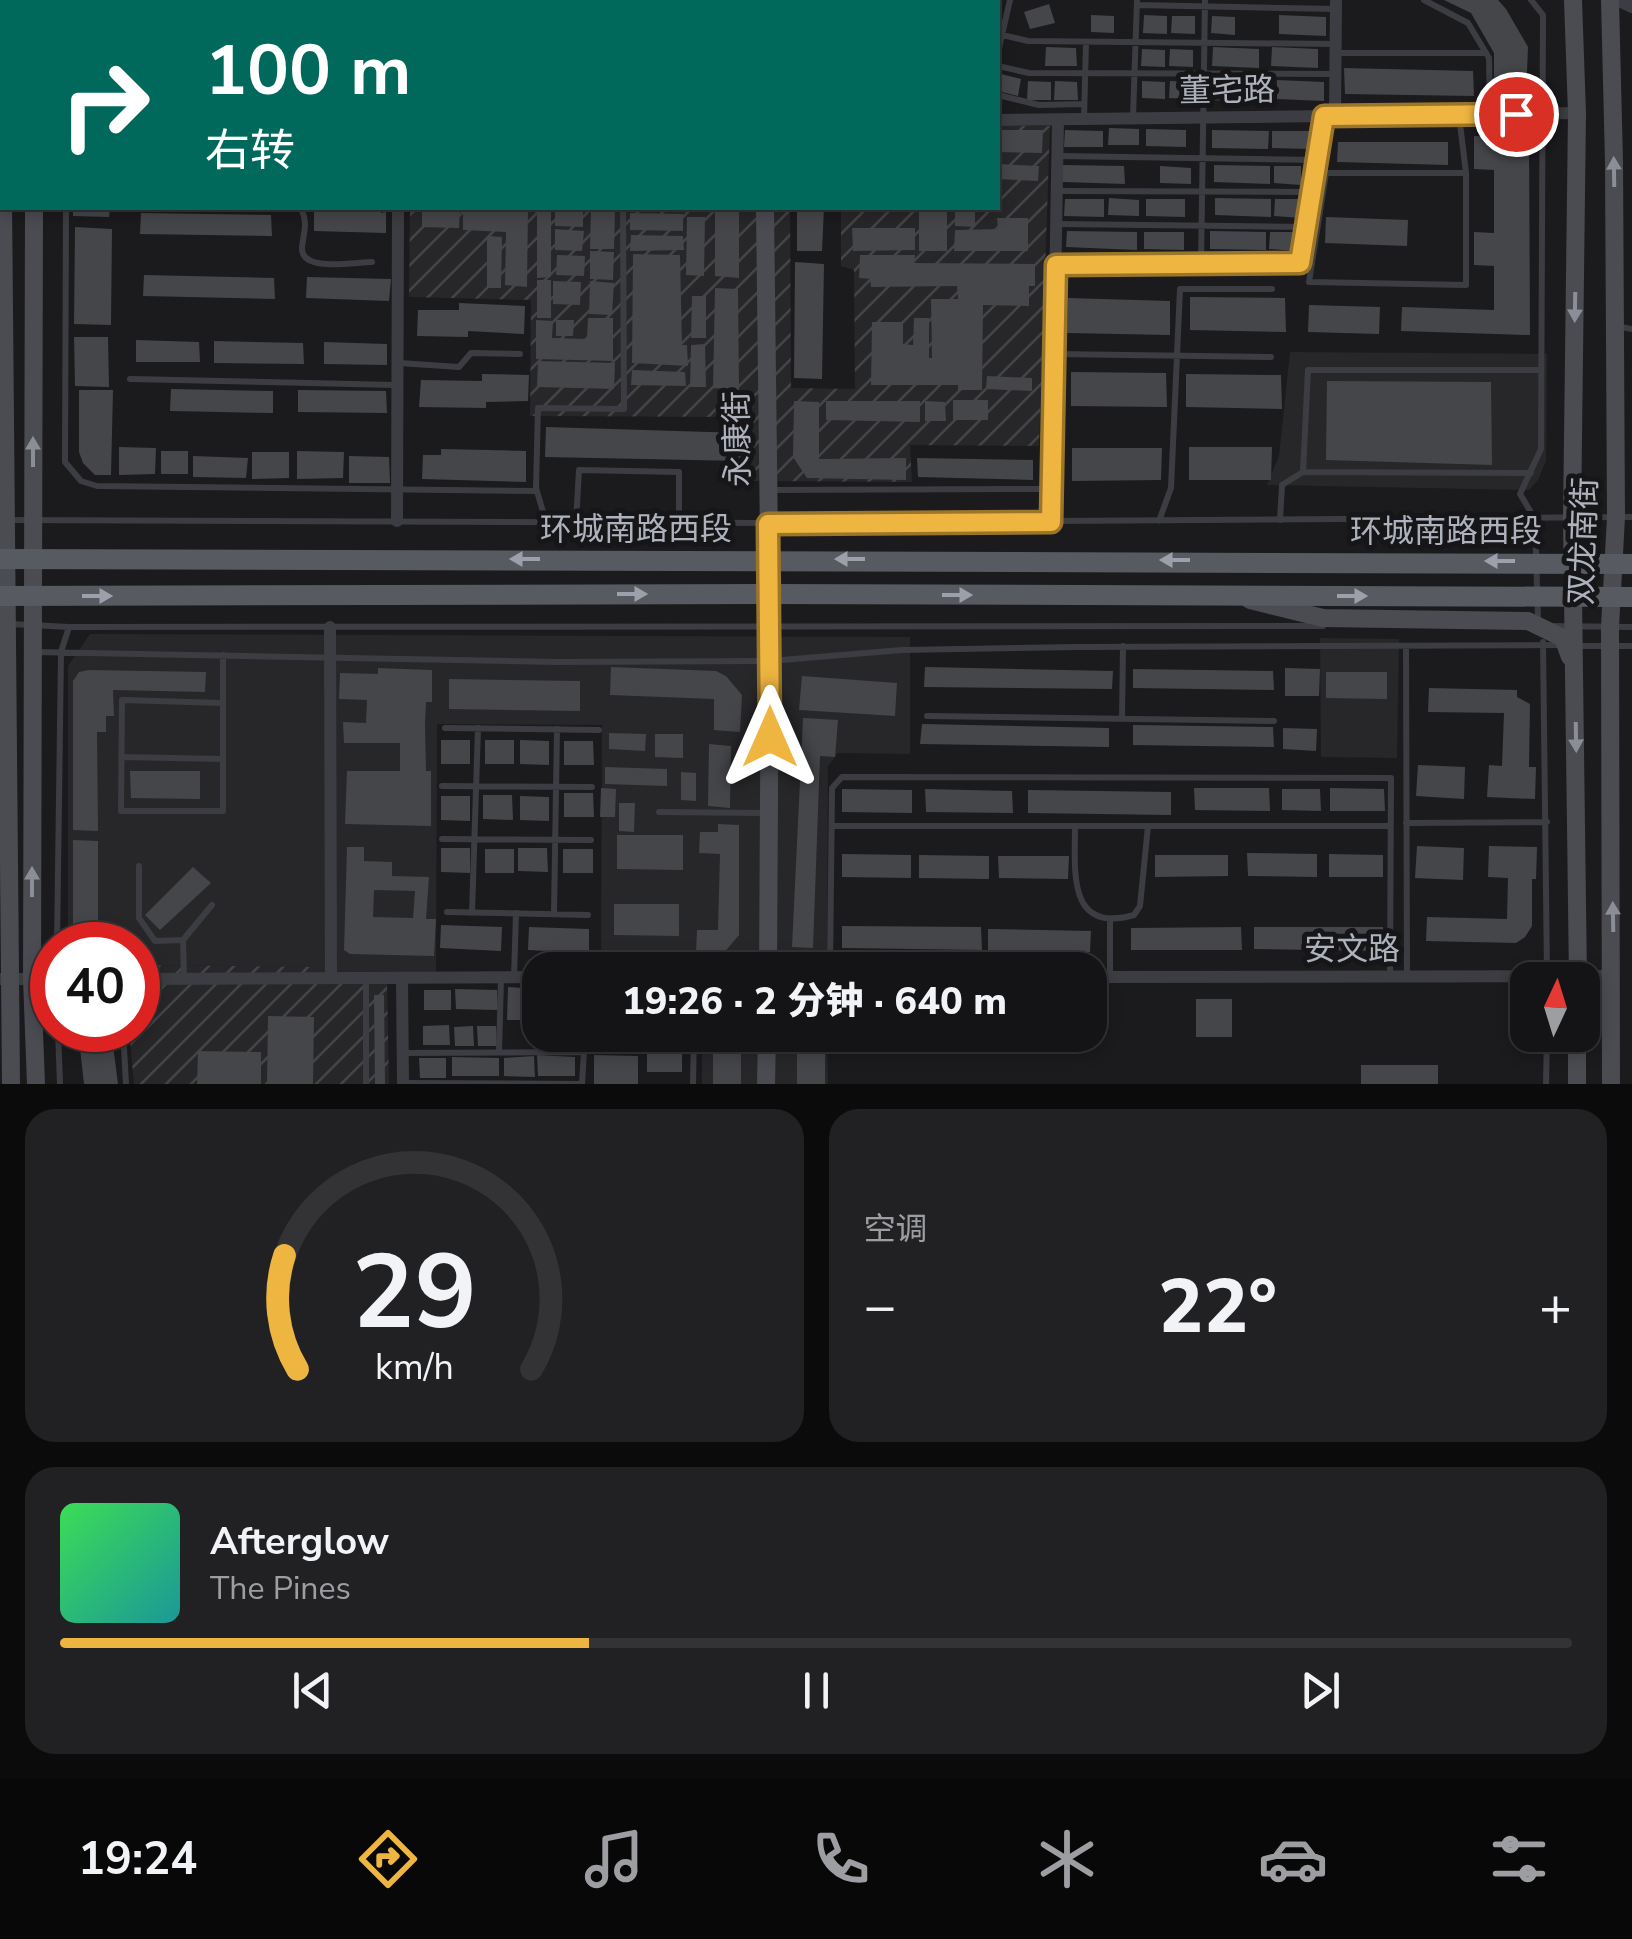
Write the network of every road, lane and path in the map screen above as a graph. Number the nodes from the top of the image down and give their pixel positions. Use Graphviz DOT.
graph roads {
  1 [pos="1424,0"];
  2 [pos="1530,0"];
  3 [pos="1573,0"];
  4 [pos="1613,0"];
  5 [pos="1007,1"];
  6 [pos="1137,3"];
  7 [pos="1204,3"];
  8 [pos="1336,4"];
  9 [pos="1632,7"];
  10 [pos="1000,34"];
  11 [pos="1086,42"];
  12 [pos="1136,44"];
  13 [pos="1204,44"];
  14 [pos="1336,48"];
  15 [pos="1486,53"];
  16 [pos="1000,66"];
  17 [pos="1085,74"];
  18 [pos="1134,74"];
  19 [pos="1204,74"];
  20 [pos="1336,74"];
  21 [pos="1000,96"];
  22 [pos="1084,104"];
  23 [pos="1577,113"];
  24 [pos="1459,114"];
  25 [pos="1490,114"];
  26 [pos="1543,114"];
  27 [pos="1330,116"];
  28 [pos="1133,118"];
  29 [pos="1203,118"];
  30 [pos="1000,120"];
  31 [pos="1058,120"];
  32 [pos="1084,120"];
  33 [pos="1058,156"];
  34 [pos="1202,158"];
  35 [pos="1317,160"];
  36 [pos="1466,173"];
  37 [pos="1057,191"];
  38 [pos="1202,192"];
  39 [pos="1312,192"];
  40 [pos="1,210"];
  41 [pos="34,210"];
  42 [pos="66,210"];
  43 [pos="302,210"];
  44 [pos="398,210"];
  45 [pos="623,210"];
  46 [pos="765,210"];
  47 [pos="1056,224"];
  48 [pos="1202,226"];
  49 [pos="1306,227"];
  50 [pos="372,262"];
  51 [pos="1201,264"];
  52 [pos="1056,265"];
  53 [pos="1272,289"];
  54 [pos="1624,327"];
  55 [pos="520,354"];
  56 [pos="1054,354"];
  57 [pos="1177,356"];
  58 [pos="1271,356"];
  59 [pos="398,363"];
  60 [pos="1540,370"];
  61 [pos="130,380"];
  62 [pos="398,385"];
  63 [pos="1303,472"];
  64 [pos="1532,474"];
  65 [pos="1051,489"];
  66 [pos="397,490"];
  67 [pos="768,490"];
  68 [pos="537,491"];
  69 [pos="1627,513"];
  70 [pos="1535,519"];
  71 [pos="1572,519"];
  72 [pos="2,520"];
  73 [pos="33,520"];
  74 [pos="1280,520"];
  75 [pos="1159,521"];
  76 [pos="397,522"];
  77 [pos="546,522"];
  78 [pos="576,522"];
  79 [pos="1051,522"];
  80 [pos="679,523"];
  81 [pos="768,524"];
  82 [pos="33,558"];
  83 [pos="2,559"];
  84 [pos="770,559"];
  85 [pos="1536,561"];
  86 [pos="1574,561"];
  87 [pos="1622,564"];
  88 [pos="770,594"];
  89 [pos="2,596"];
  90 [pos="33,596"];
  91 [pos="1235,596"];
  92 [pos="1537,596"];
  93 [pos="1575,596"];
  94 [pos="1621,598"];
  95 [pos="3,623"];
  96 [pos="33,626"];
  97 [pos="330,626"];
  98 [pos="770,626"];
  99 [pos="1538,626"];
  100 [pos="1610,626"];
  101 [pos="69,627"];
  102 [pos="1632,627"];
  103 [pos="1572,639"];
  104 [pos="1544,645"];
  105 [pos="1124,646"];
  106 [pos="1406,646"];
  107 [pos="1610,646"];
  108 [pos="1632,646"];
  109 [pos="33,652"];
  110 [pos="61,652"];
  111 [pos="223,655"];
  112 [pos="330,656"];
  113 [pos="770,660"];
  114 [pos="223,703"];
  115 [pos="927,716"];
  116 [pos="1122,719"];
  117 [pos="1274,721"];
  118 [pos="445,728"];
  119 [pos="478,728"];
  120 [pos="556,729"];
  121 [pos="599,730"];
  122 [pos="122,758"];
  123 [pos="223,758"];
  124 [pos="442,786"];
  125 [pos="476,786"];
  126 [pos="556,787"];
  127 [pos="592,787"];
  128 [pos="658,812"];
  129 [pos="770,813"];
  130 [pos="1546,822"];
  131 [pos="1406,823"];
  132 [pos="832,826"];
  133 [pos="1075,826"];
  134 [pos="1148,826"];
  135 [pos="1391,826"];
  136 [pos="442,839"];
  137 [pos="475,839"];
  138 [pos="555,840"];
  139 [pos="591,840"];
  140 [pos="139,866"];
  141 [pos="212,905"];
  142 [pos="447,912"];
  143 [pos="472,912"];
  144 [pos="516,913"];
  145 [pos="554,914"];
  146 [pos="588,915"];
  147 [pos="1110,921"];
  148 [pos="32,922"];
  149 [pos="57,922"];
  150 [pos="183,940"];
  151 [pos="768,952"];
  152 [pos="830,952"];
  153 [pos="1546,962"];
  154 [pos="1578,962"];
  155 [pos="1110,976"];
  156 [pos="1613,976"];
  157 [pos="508,977"];
  158 [pos="522,977"];
  159 [pos="1390,977"];
  160 [pos="1406,977"];
  161 [pos="1600,977"];
  162 [pos="160,978"];
  163 [pos="184,978"];
  164 [pos="331,978"];
  165 [pos="366,978"];
  166 [pos="402,978"];
  167 [pos="1510,978"];
  168 [pos="4,979"];
  169 [pos="30,979"];
  170 [pos="35,1052"];
  171 [pos="59,1052"];
  172 [pos="124,1052"];
  173 [pos="499,1052"];
  174 [pos="522,1052"];
  175 [pos="584,1052"];
  176 [pos="694,1052"];
  177 [pos="767,1052"];
  178 [pos="1546,1052"];
  179 [pos="1578,1052"];
  180 [pos="402,1053"];
  181 [pos="403,1083"];
  182 [pos="10,1084"];
  183 [pos="36,1084"];
  184 [pos="60,1084"];
  185 [pos="126,1084"];
  186 [pos="366,1084"];
  187 [pos="582,1084"];
  188 [pos="693,1084"];
  189 [pos="766,1084"];
  190 [pos="1546,1084"];
  191 [pos="1577,1084"];
  192 [pos="1611,1084"];
  1 -- 15 [label="lane"];
  2 -- 26 [label="lane"];
  3 -- 23 [label="main road, 双龙南街"];
  4 -- 9 [label="street"];
  54 -- 4 [label="main road, 双龙南街, one-way"];
  5 -- 10 [label="lane"];
  6 -- 7 [label="lane"];
  6 -- 12 [label="lane"];
  7 -- 8 [label="lane"];
  7 -- 13 [label="lane"];
  8 -- 14 [label="street"];
  10 -- 11 [label="lane"];
  11 -- 12 [label="lane"];
  11 -- 17 [label="lane"];
  12 -- 13 [label="lane"];
  12 -- 18 [label="lane"];
  13 -- 14 [label="lane"];
  13 -- 19 [label="lane"];
  14 -- 15 [label="lane"];
  14 -- 20 [label="street"];
  15 -- 25 [label="lane"];
  16 -- 17 [label="lane"];
  17 -- 18 [label="lane"];
  17 -- 22 [label="lane"];
  18 -- 19 [label="lane"];
  18 -- 28 [label="lane"];
  19 -- 20 [label="lane"];
  19 -- 29 [label="lane"];
  20 -- 27 [label="street"];
  21 -- 22 [label="lane"];
  22 -- 32 [label="lane"];
  23 -- 26 [label="street, 董宅路"];
  23 -- 71 [label="main road, 双龙南街, one-way"];
  24 -- 25 [label="street, 董宅路"];
  24 -- 27 [label="street, 董宅路"];
  24 -- 36 [label="lane"];
  25 -- 26 [label="street, 董宅路"];
  26 -- 60 [label="lane"];
  27 -- 29 [label="street, 董宅路"];
  27 -- 35 [label="street"];
  28 -- 29 [label="street, 董宅路"];
  28 -- 32 [label="street, 董宅路"];
  29 -- 34 [label="lane"];
  30 -- 31 [label="street, 董宅路"];
  31 -- 32 [label="street, 董宅路"];
  31 -- 33 [label="street"];
  33 -- 34 [label="lane"];
  33 -- 37 [label="street"];
  34 -- 35 [label="lane"];
  34 -- 38 [label="lane"];
  35 -- 39 [label="street"];
  36 -- 36 [label="lane"];
  37 -- 38 [label="lane"];
  37 -- 47 [label="street"];
  38 -- 39 [label="lane"];
  38 -- 48 [label="lane"];
  39 -- 49 [label="street"];
  40 -- 72 [label="main road"];
  73 -- 41 [label="main road, one-way"];
  42 -- 66 [label="lane"];
  43 -- 50 [label="lane"];
  44 -- 59 [label="street"];
  45 -- 68 [label="lane"];
  46 -- 67 [label="main road, 永康街"];
  47 -- 48 [label="lane"];
  47 -- 52 [label="street"];
  48 -- 49 [label="lane"];
  48 -- 51 [label="lane"];
  49 -- 51 [label="street"];
  51 -- 52 [label="street"];
  52 -- 56 [label="street"];
  53 -- 57 [label="lane"];
  54 -- 69 [label="main road, 双龙南街"];
  55 -- 59 [label="lane"];
  56 -- 57 [label="lane"];
  56 -- 65 [label="street"];
  57 -- 58 [label="lane"];
  57 -- 75 [label="lane"];
  59 -- 62 [label="street"];
  60 -- 63 [label="lane"];
  60 -- 64 [label="lane"];
  61 -- 62 [label="lane"];
  62 -- 66 [label="street"];
  63 -- 64 [label="lane"];
  63 -- 74 [label="lane"];
  64 -- 70 [label="lane"];
  65 -- 67 [label="lane"];
  65 -- 79 [label="street"];
  66 -- 68 [label="lane"];
  66 -- 76 [label="street"];
  67 -- 81 [label="main road, 永康街"];
  68 -- 77 [label="lane"];
  69 -- 71 [label="lane"];
  69 -- 87 [label="main road, 双龙南街"];
  70 -- 71 [label="lane"];
  70 -- 74 [label="lane"];
  70 -- 85 [label="lane"];
  71 -- 86 [label="main road, 双龙南街"];
  72 -- 73 [label="lane"];
  72 -- 83 [label="main road"];
  73 -- 76 [label="lane"];
  73 -- 82 [label="main road"];
  74 -- 75 [label="lane"];
  75 -- 79 [label="lane"];
  76 -- 77 [label="lane"];
  77 -- 78 [label="lane"];
  78 -- 80 [label="lane"];
  78 -- 80 [label="lane"];
  79 -- 81 [label="lane"];
  80 -- 81 [label="lane"];
  81 -- 84 [label="main road, 永康街"];
  82 -- 83 [label="main road, 环城南路西段"];
  84 -- 82 [label="main road, 环城南路西段, one-way"];
  82 -- 90 [label="main road"];
  83 -- 89 [label="main road"];
  85 -- 84 [label="main road, 环城南路西段, one-way"];
  84 -- 88 [label="main road, 永康街"];
  85 -- 86 [label="main road, 环城南路西段"];
  85 -- 92 [label="lane"];
  86 -- 87 [label="main road, 环城南路西段"];
  86 -- 93 [label="main road, 双龙南街"];
  87 -- 94 [label="main road, 双龙南街"];
  90 -- 88 [label="main road, 环城南路西段, one-way"];
  88 -- 91 [label="main road, 环城南路西段, one-way"];
  88 -- 98 [label="main road, 永康街"];
  89 -- 90 [label="main road, 环城南路西段"];
  89 -- 95 [label="main road"];
  90 -- 96 [label="main road"];
  91 -- 92 [label="main road, 环城南路西段, one-way"];
  91 -- 99 [label="main road"];
  92 -- 93 [label="main road, 环城南路西段"];
  92 -- 99 [label="lane"];
  93 -- 94 [label="main road, 环城南路西段"];
  93 -- 103 [label="main road, 双龙南街"];
  94 -- 100 [label="main road, 双龙南街"];
  95 -- 96 [label="lane"];
  95 -- 168 [label="main road"];
  96 -- 101 [label="lane"];
  96 -- 109 [label="main road"];
  97 -- 98 [label="lane"];
  97 -- 101 [label="lane"];
  97 -- 112 [label="street"];
  98 -- 99 [label="lane"];
  98 -- 113 [label="main road, 永康街"];
  99 -- 103 [label="main road"];
  99 -- 104 [label="lane"];
  100 -- 102 [label="lane"];
  100 -- 103 [label="lane"];
  100 -- 107 [label="main road, 双龙南街"];
  101 -- 110 [label="lane"];
  103 -- 104 [label="lane"];
  103 -- 107 [label="lane"];
  103 -- 154 [label="main road, 双龙南街, one-way"];
  104 -- 106 [label="lane"];
  104 -- 130 [label="lane"];
  105 -- 106 [label="lane"];
  105 -- 113 [label="lane"];
  105 -- 116 [label="lane"];
  106 -- 131 [label="lane"];
  107 -- 108 [label="lane"];
  156 -- 107 [label="main road, 双龙南街, one-way"];
  109 -- 110 [label="lane"];
  148 -- 109 [label="main road, one-way"];
  110 -- 111 [label="lane"];
  110 -- 149 [label="lane"];
  111 -- 112 [label="lane"];
  111 -- 114 [label="lane"];
  112 -- 113 [label="lane"];
  112 -- 164 [label="street"];
  113 -- 129 [label="main road, 永康街"];
  114 -- 122 [label="lane"];
  114 -- 123 [label="lane"];
  115 -- 116 [label="lane"];
  116 -- 117 [label="lane"];
  118 -- 119 [label="lane"];
  119 -- 120 [label="lane"];
  119 -- 125 [label="lane"];
  120 -- 121 [label="lane"];
  120 -- 126 [label="lane"];
  122 -- 123 [label="lane"];
  122 -- 123 [label="lane"];
  124 -- 125 [label="lane"];
  125 -- 126 [label="lane"];
  125 -- 137 [label="lane"];
  126 -- 127 [label="lane"];
  126 -- 138 [label="lane"];
  128 -- 129 [label="lane"];
  129 -- 151 [label="main road, 永康街"];
  130 -- 131 [label="lane"];
  130 -- 153 [label="lane"];
  131 -- 160 [label="lane"];
  132 -- 133 [label="lane"];
  132 -- 135 [label="lane"];
  132 -- 152 [label="lane"];
  133 -- 134 [label="lane"];
  133 -- 147 [label="lane"];
  134 -- 135 [label="lane"];
  134 -- 147 [label="lane"];
  135 -- 159 [label="lane"];
  136 -- 137 [label="lane"];
  137 -- 138 [label="lane"];
  137 -- 143 [label="lane"];
  138 -- 139 [label="lane"];
  138 -- 145 [label="lane"];
  140 -- 150 [label="lane"];
  141 -- 150 [label="lane"];
  142 -- 143 [label="lane"];
  143 -- 144 [label="lane"];
  144 -- 145 [label="lane"];
  144 -- 157 [label="lane"];
  145 -- 146 [label="lane"];
  147 -- 155 [label="lane"];
  150 -- 163 [label="lane"];
  155 -- 159 [label="street, 安文路"];
  156 -- 161 [label="street, 安文路"];
  156 -- 192 [label="main road, 双龙南街"];
  157 -- 158 [label="street"];
  157 -- 166 [label="street"];
  157 -- 173 [label="lane"];
  159 -- 160 [label="street, 安文路"];
  160 -- 167 [label="street, 安文路"];
  162 -- 163 [label="street"];
  163 -- 164 [label="street"];
  164 -- 165 [label="street"];
  165 -- 166 [label="street"];
  165 -- 186 [label="lane"];
  166 -- 180 [label="street"];
  168 -- 169 [label="street"];
  168 -- 182 [label="main road"];
  170 -- 183 [label="main road"];
  171 -- 184 [label="lane"];
  172 -- 185 [label="lane"];
  173 -- 174 [label="lane"];
  173 -- 180 [label="lane"];
  175 -- 187 [label="lane"];
  176 -- 188 [label="lane"];
  177 -- 189 [label="main road"];
  178 -- 190 [label="lane"];
  179 -- 191 [label="main road"];
  180 -- 181 [label="street"];
  181 -- 187 [label="lane"];
}
